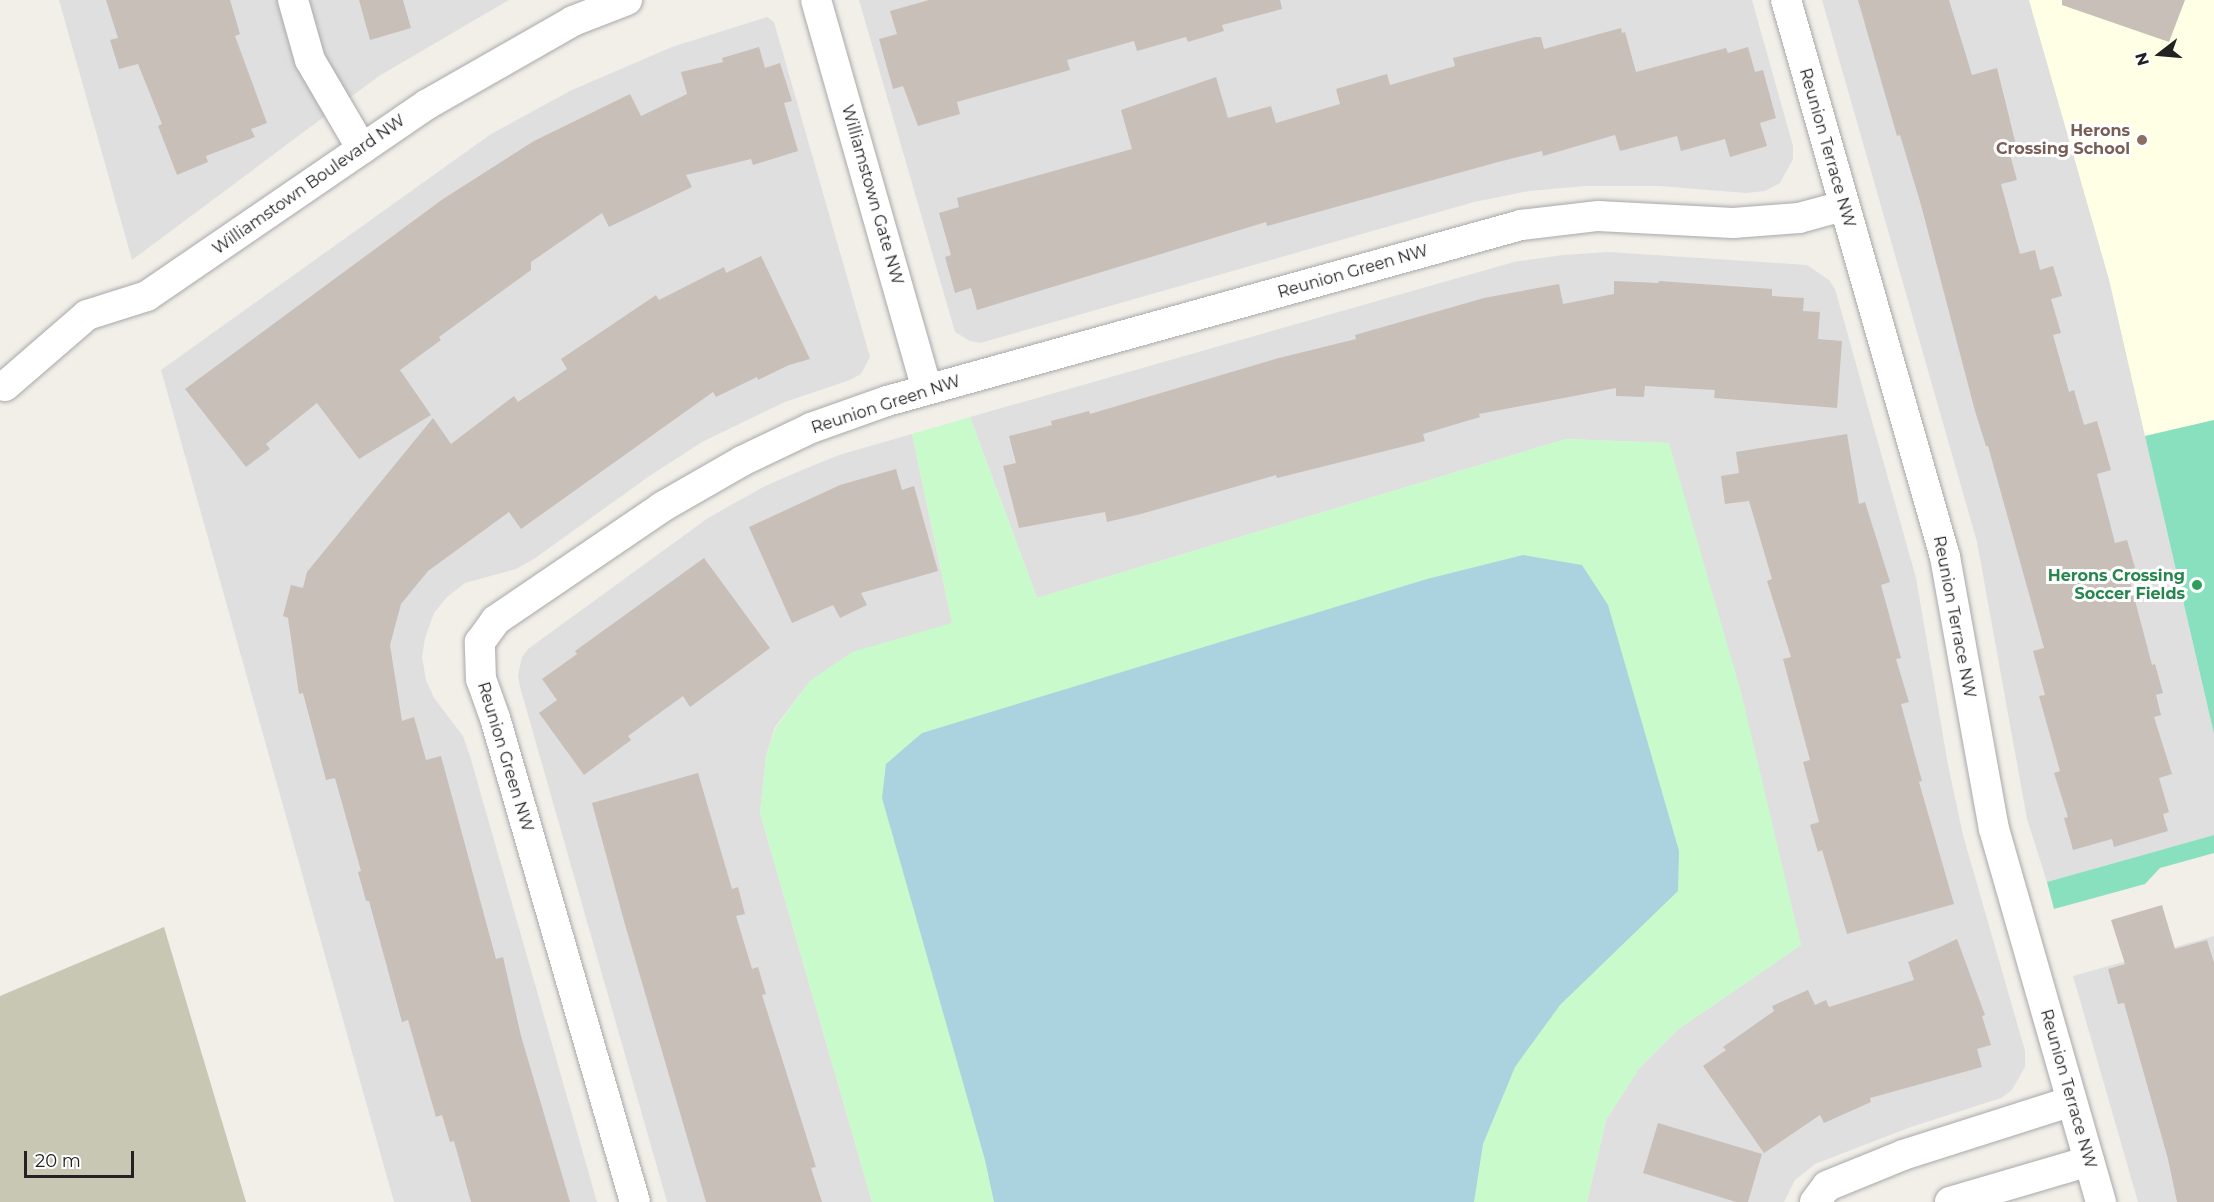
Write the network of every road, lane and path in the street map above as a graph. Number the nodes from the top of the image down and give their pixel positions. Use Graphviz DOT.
graph roads {
  1 [pos="293,0"];
  2 [pos="627,0"];
  3 [pos="816,0"];
  4 [pos="1786,0"];
  5 [pos="362,149"];
  6 [pos="1843,206"];
  7 [pos="5,386"];
  8 [pos="927,390"];
  9 [pos="2072,1101"];
  10 [pos="2089,1161"];
  11 [pos="635,1202"];
  12 [pos="1815,1202"];
  13 [pos="1950,1202"];
  14 [pos="2101,1202"];
  1 -- 5 [label="street"];
  2 -- 5 [label="street, Williamstown Boulevard NW"];
  3 -- 8 [label="street, Williamstown Gate NW"];
  4 -- 6 [label="street, Reunion Terrace NW"];
  5 -- 7 [label="street, Williamstown Boulevard NW"];
  6 -- 8 [label="street, Reunion Green NW"];
  6 -- 9 [label="street, Reunion Terrace NW"];
  8 -- 11 [label="street, Reunion Green NW"];
  9 -- 10 [label="street, Reunion Terrace NW"];
  9 -- 12 [label="street"];
  10 -- 13 [label="street"];
  10 -- 14 [label="street, Reunion Terrace NW"];
}
